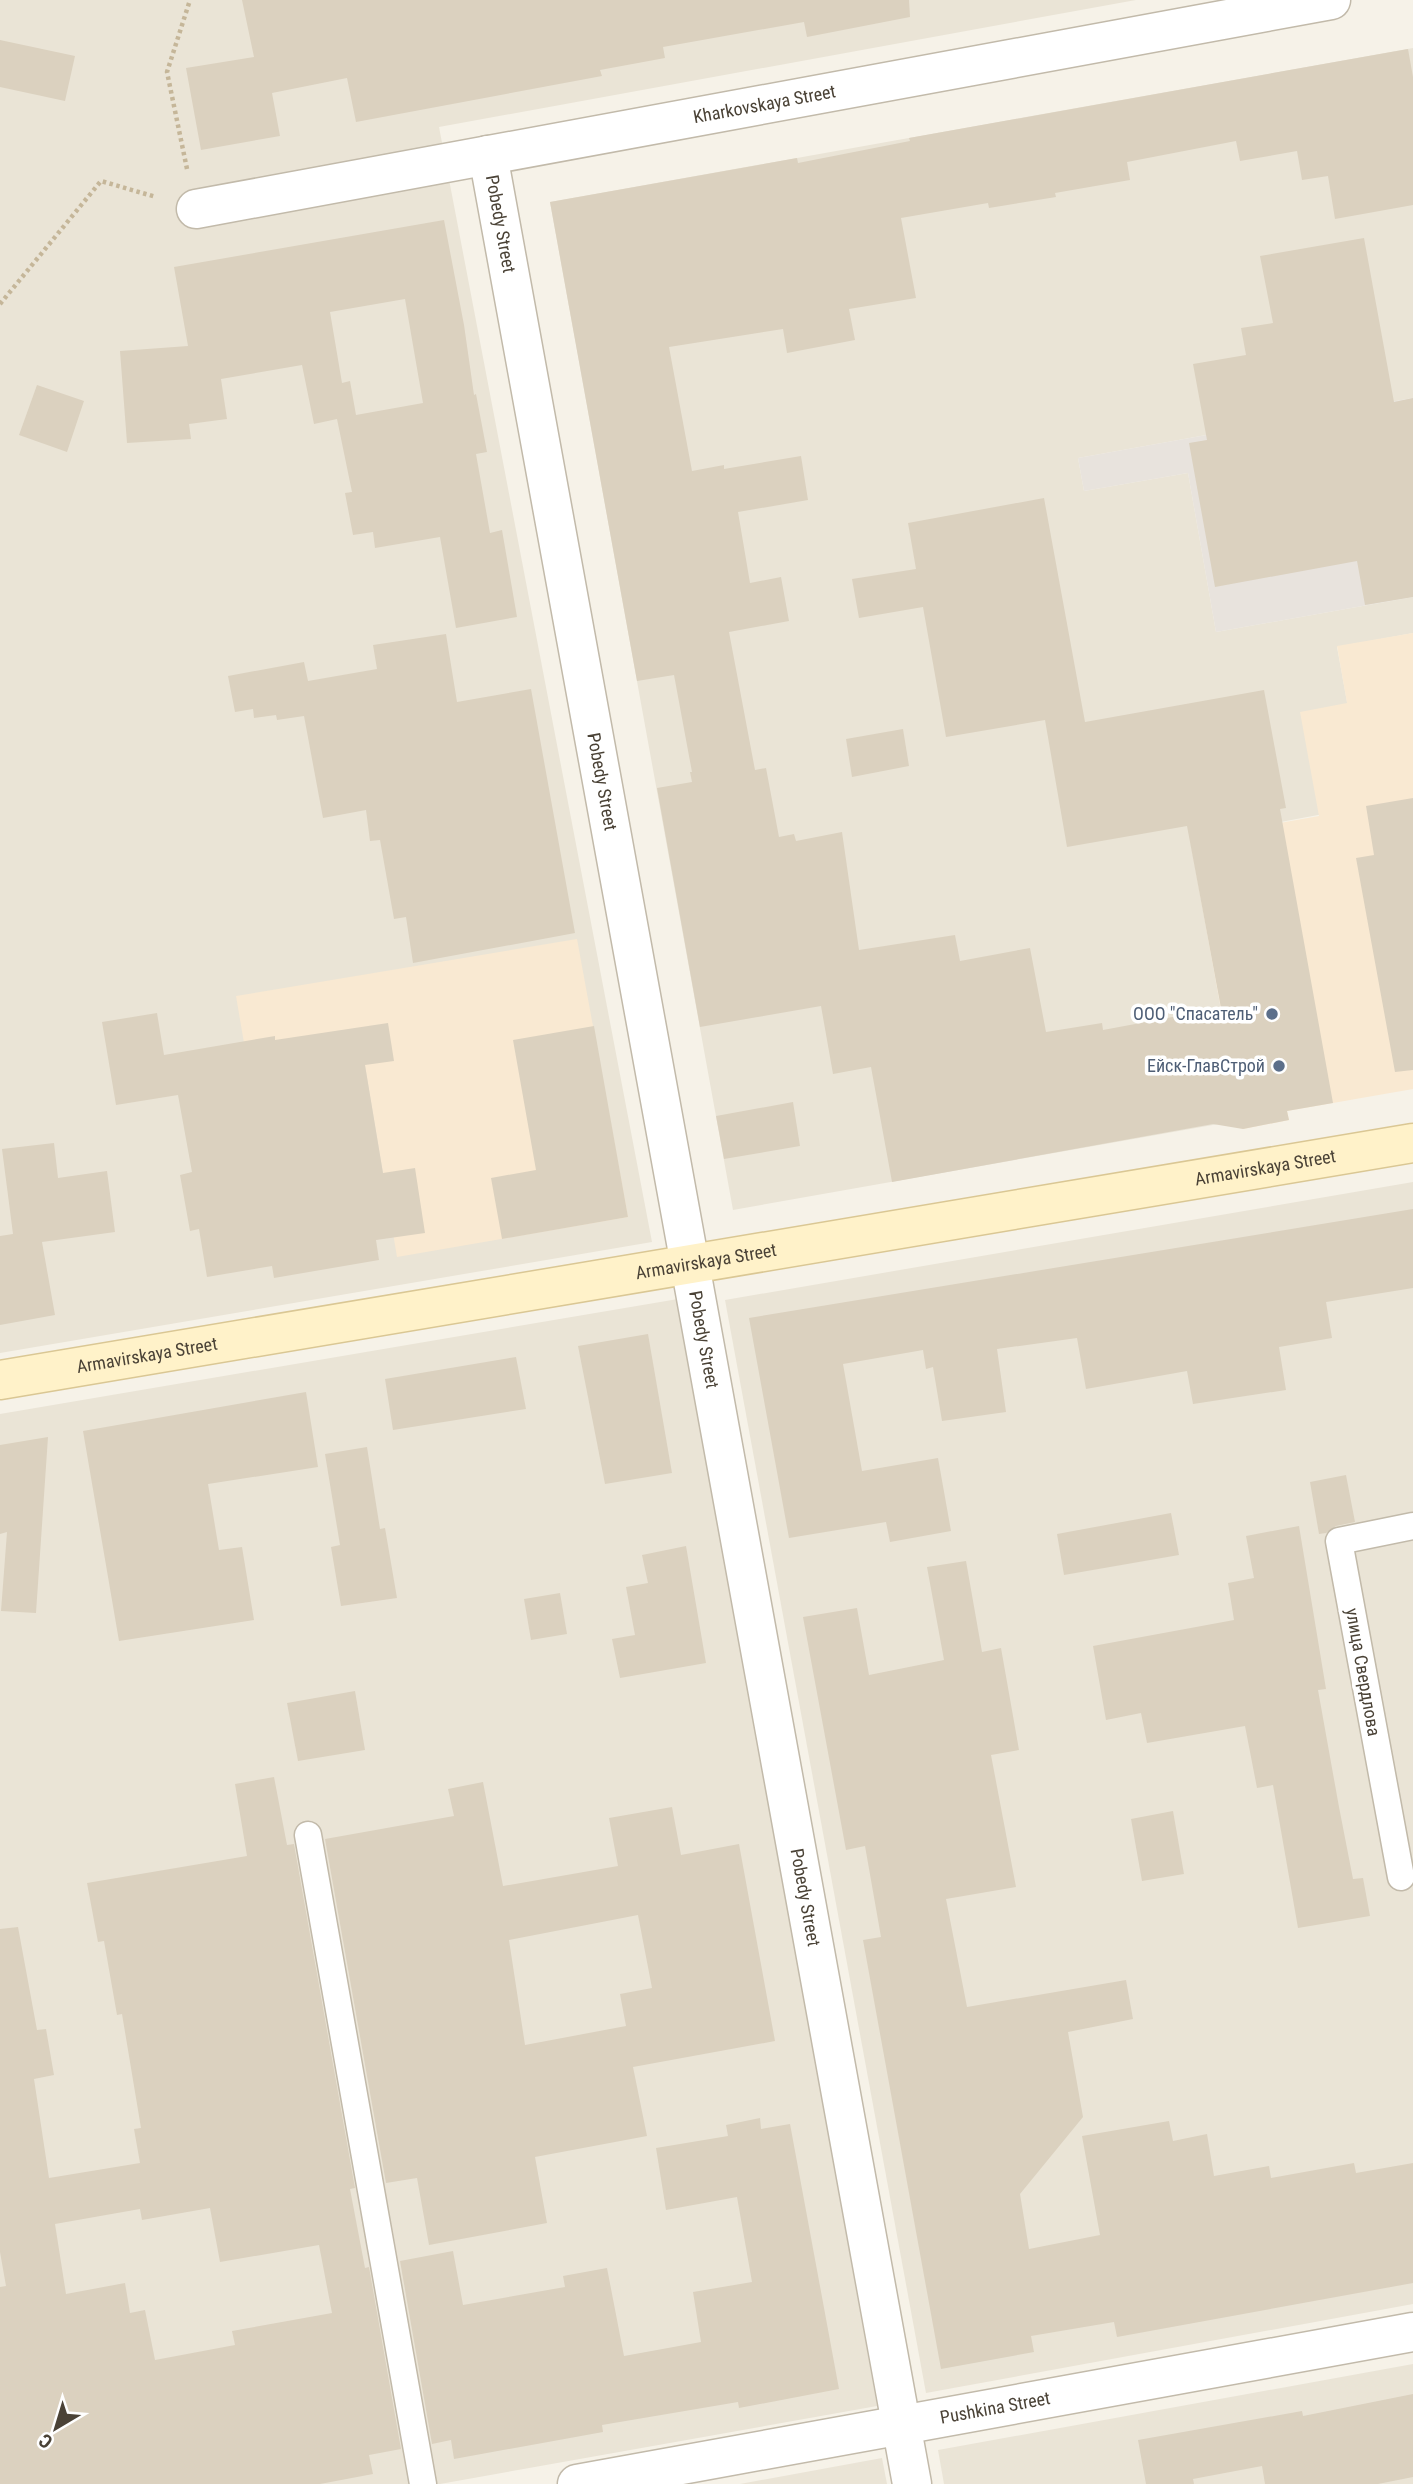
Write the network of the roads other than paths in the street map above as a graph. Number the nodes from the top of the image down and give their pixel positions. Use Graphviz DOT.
graph roads {
  1 [pos="1331,0"];
  2 [pos="488,155"];
  3 [pos="196,209"];
  4 [pos="1413,1143"];
  5 [pos="691,1264"];
  6 [pos="0,1380"];
  7 [pos="1413,1526"];
  8 [pos="308,1835"];
  9 [pos="1401,1877"];
  10 [pos="1413,2332"];
  11 [pos="902,2425"];
  12 [pos="423,2484"];
  13 [pos="577,2484"];
  14 [pos="912,2484"];
  1 -- 2 [label="street, Kharkovskaya Street"];
  2 -- 3 [label="street, Kharkovskaya Street"];
  2 -- 5 [label="street, Pobedy Street"];
  4 -- 5 [label="street, Armavirskaya Street"];
  5 -- 6 [label="street, Armavirskaya Street"];
  5 -- 11 [label="street, Pobedy Street"];
  7 -- 9 [label="lane, улица Свердлова"];
  8 -- 12 [label="lane"];
  10 -- 11 [label="street, Pushkina Street"];
  11 -- 13 [label="street, Pushkina Street"];
  11 -- 14 [label="street, Pobedy Street"];
}
